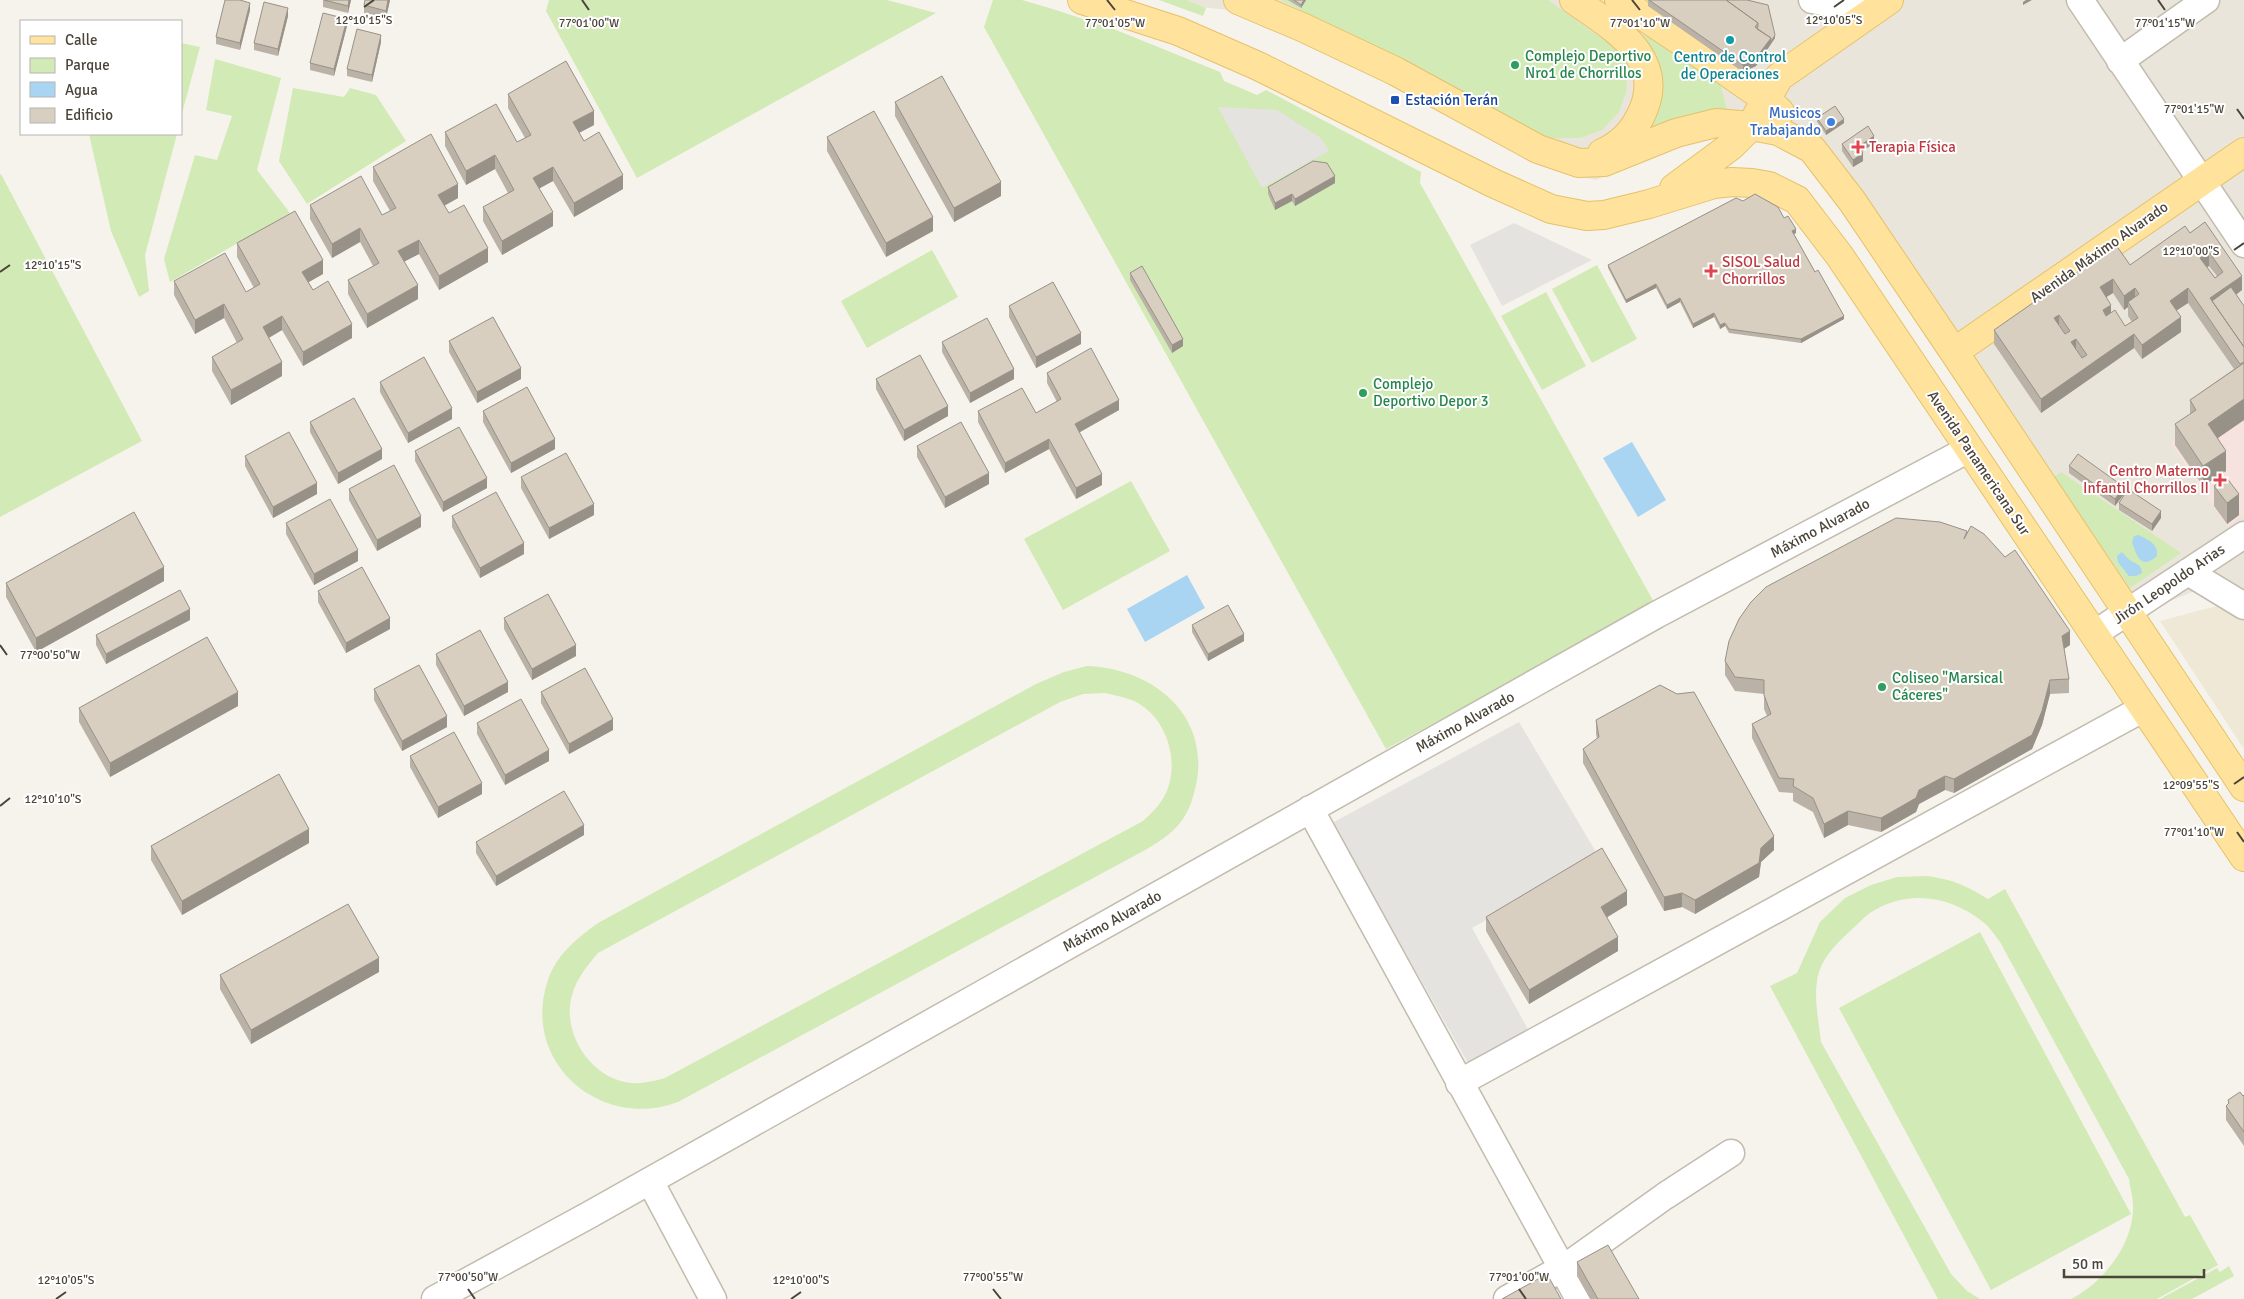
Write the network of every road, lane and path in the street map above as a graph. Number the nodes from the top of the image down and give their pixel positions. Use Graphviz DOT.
graph roads {
  1 [pos="1082,0"];
  2 [pos="1238,0"];
  3 [pos="1574,0"];
  4 [pos="1812,0"];
  5 [pos="2080,0"];
  6 [pos="2206,0"];
  7 [pos="1879,7"];
  8 [pos="1624,9"];
  9 [pos="2120,61"];
  10 [pos="1720,67"];
  11 [pos="1767,100"];
  12 [pos="1738,132"];
  13 [pos="1812,149"];
  14 [pos="2244,152"];
  15 [pos="1564,158"];
  16 [pos="2202,181"];
  17 [pos="1649,204"];
  18 [pos="2244,244"];
  19 [pos="1954,352"];
  20 [pos="1969,449"];
  21 [pos="2244,535"];
  22 [pos="2188,572"];
  23 [pos="2244,606"];
  24 [pos="2127,612"];
  25 [pos="2094,634"];
  26 [pos="2144,708"];
  27 [pos="2244,787"];
  28 [pos="1310,809"];
  29 [pos="2244,857"];
  30 [pos="1460,1083"];
  31 [pos="1731,1153"];
  32 [pos="650,1181"];
  33 [pos="1562,1269"];
  34 [pos="435,1299"];
  35 [pos="713,1299"];
  36 [pos="1507,1299"];
  37 [pos="1578,1299"];
  1 -- 17 [label="main road"];
  2 -- 15 [label="main road"];
  3 -- 8 [label="main road"];
  4 -- 7 [label="street"];
  5 -- 9 [label="street"];
  6 -- 9 [label="street"];
  7 -- 11 [label="main road"];
  8 -- 10 [label="main road"];
  8 -- 15 [label="main road"];
  9 -- 16 [label="street"];
  10 -- 11 [label="main road"];
  10 -- 12 [label="main road"];
  11 -- 12 [label="main road"];
  11 -- 13 [label="main road"];
  12 -- 13 [label="main road"];
  12 -- 15 [label="main road"];
  12 -- 17 [label="main road"];
  13 -- 19 [label="main road"];
  14 -- 16 [label="main road, Avenida Máximo Alvarado"];
  16 -- 18 [label="street"];
  16 -- 19 [label="main road, Avenida Máximo Alvarado"];
  17 -- 20 [label="main road, Avenida Panamericana Sur"];
  19 -- 24 [label="main road"];
  20 -- 25 [label="main road, Avenida Panamericana Sur"];
  20 -- 28 [label="street, Máximo Alvarado"];
  21 -- 22 [label="street, Jirón Leopoldo Arias"];
  22 -- 23 [label="street"];
  22 -- 24 [label="street, Jirón Leopoldo Arias"];
  24 -- 25 [label="street, Jirón Leopoldo Arias"];
  24 -- 27 [label="main road"];
  25 -- 26 [label="main road, Avenida Panamericana Sur"];
  26 -- 29 [label="main road, Avenida Panamericana Sur"];
  26 -- 30 [label="street"];
  28 -- 30 [label="street"];
  28 -- 32 [label="street, Máximo Alvarado"];
  30 -- 33 [label="street"];
  31 -- 33 [label="street"];
  32 -- 34 [label="street, Máximo Alvarado"];
  32 -- 35 [label="street"];
  33 -- 36 [label="street"];
  33 -- 37 [label="street"];
}
